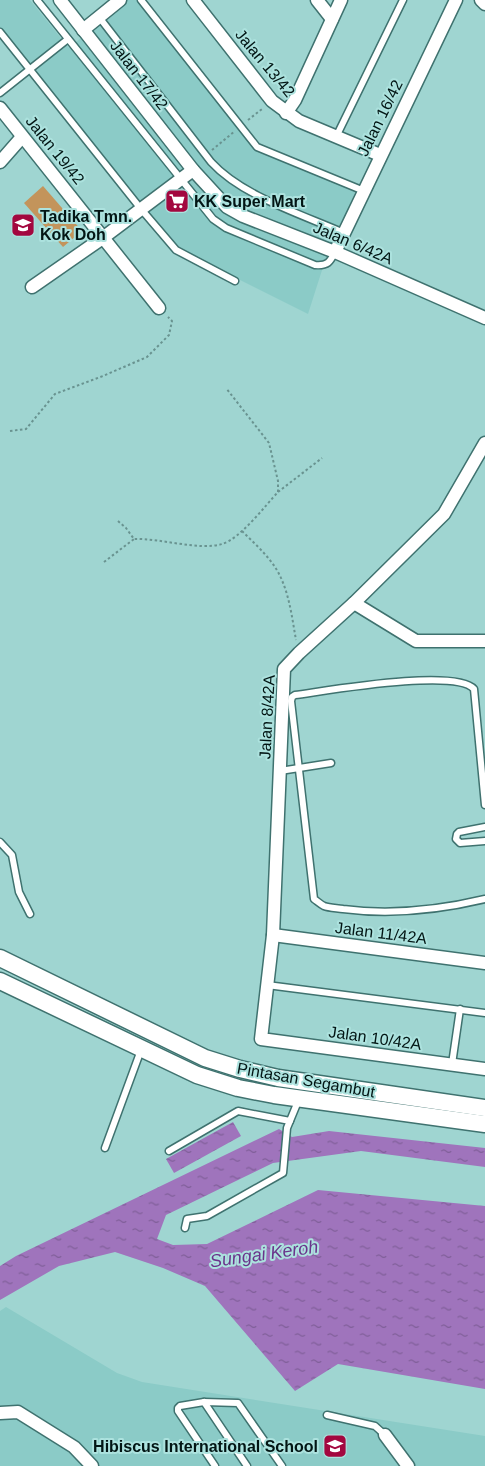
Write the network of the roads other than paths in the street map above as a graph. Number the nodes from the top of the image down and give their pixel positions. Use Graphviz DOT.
graph roads {
  1 [pos="37,0"];
  2 [pos="60,0"];
  3 [pos="120,0"];
  4 [pos="140,0"];
  5 [pos="193,0"];
  6 [pos="317,0"];
  7 [pos="341,0"];
  8 [pos="403,0"];
  9 [pos="456,0"];
  10 [pos="481,0"];
  11 [pos="485,4"];
  12 [pos="99,17"];
  13 [pos="332,19"];
  14 [pos="83,30"];
  15 [pos="0,32"];
  16 [pos="68,39"];
  17 [pos="30,70"];
  18 [pos="0,93"];
  19 [pos="0,108"];
  20 [pos="286,113"];
  21 [pos="22,136"];
  22 [pos="336,136"];
  23 [pos="380,155"];
  24 [pos="0,162"];
  25 [pos="193,170"];
  26 [pos="180,180"];
  27 [pos="364,190"];
  28 [pos="141,209"];
  29 [pos="344,232"];
  30 [pos="104,237"];
  31 [pos="335,252"];
  32 [pos="235,281"];
  33 [pos="32,287"];
  34 [pos="159,308"];
  35 [pos="485,318"];
  36 [pos="485,443"];
  37 [pos="354,603"];
  38 [pos="485,642"];
  39 [pos="331,763"];
  40 [pos="298,769"];
  41 [pos="280,771"];
  42 [pos="485,805"];
  43 [pos="485,827"];
  44 [pos="485,841"];
  45 [pos="0,842"];
  46 [pos="485,899"];
  47 [pos="30,914"];
  48 [pos="273,936"];
  49 [pos="0,958"];
  50 [pos="485,963"];
  51 [pos="0,980"];
  52 [pos="267,985"];
  53 [pos="460,1009"];
  54 [pos="485,1013"];
  55 [pos="261,1039"];
  56 [pos="142,1048"];
  57 [pos="452,1064"];
  58 [pos="485,1069"];
  59 [pos="300,1098"];
  60 [pos="485,1108"];
  61 [pos="290,1121"];
  62 [pos="485,1124"];
  63 [pos="105,1148"];
  64 [pos="169,1150"];
  65 [pos="185,1228"];
  66 [pos="204,1402"];
  67 [pos="0,1414"];
  68 [pos="328,1415"];
  69 [pos="386,1435"];
  70 [pos="92,1466"];
  71 [pos="215,1466"];
  72 [pos="247,1466"];
  73 [pos="282,1466"];
  74 [pos="408,1466"];
  1 -- 16 [label="lane"];
  2 -- 14 [label="street, Jalan 17/42"];
  3 -- 12 [label="street"];
  4 -- 27 [label="lane"];
  5 -- 20 [label="street, Jalan 13/42"];
  6 -- 13 [label="street"];
  7 -- 13 [label="street"];
  8 -- 22 [label="lane"];
  9 -- 23 [label="street, Jalan 16/42"];
  10 -- 11 [label="street"];
  12 -- 14 [label="street"];
  12 -- 29 [label="lane"];
  13 -- 20 [label="street"];
  14 -- 25 [label="street, Jalan 17/42"];
  15 -- 17 [label="lane"];
  16 -- 17 [label="lane"];
  16 -- 26 [label="lane"];
  17 -- 18 [label="lane"];
  17 -- 28 [label="lane"];
  19 -- 21 [label="street, Jalan 19/42"];
  20 -- 22 [label="street, Jalan 13/42"];
  21 -- 24 [label="street"];
  21 -- 30 [label="street, Jalan 19/42"];
  22 -- 23 [label="street, Jalan 13/42"];
  23 -- 27 [label="street, Jalan 16/42"];
  25 -- 26 [label="street"];
  25 -- 31 [label="street, Jalan 6/42A"];
  26 -- 28 [label="street"];
  26 -- 31 [label="lane"];
  27 -- 29 [label="street, Jalan 16/42"];
  28 -- 30 [label="street"];
  28 -- 32 [label="lane"];
  29 -- 31 [label="street, Jalan 16/42"];
  30 -- 33 [label="street"];
  30 -- 34 [label="street, Jalan 19/42"];
  31 -- 35 [label="street, Jalan 6/42A"];
  36 -- 37 [label="street, Jalan 8/42A"];
  37 -- 38 [label="street"];
  37 -- 41 [label="street, Jalan 8/42A"];
  39 -- 40 [label="lane"];
  40 -- 41 [label="lane"];
  40 -- 42 [label="lane"];
  40 -- 46 [label="lane"];
  41 -- 48 [label="street, Jalan 8/42A"];
  43 -- 44 [label="lane"];
  45 -- 47 [label="lane"];
  48 -- 50 [label="street, Jalan 11/42A"];
  48 -- 52 [label="street, Jalan 8/42A"];
  49 -- 60 [label="main road, Pintasan Segambut"];
  51 -- 56 [label="main road, Pintasan Segambut"];
  52 -- 53 [label="lane"];
  52 -- 55 [label="street, Jalan 8/42A"];
  53 -- 54 [label="lane"];
  53 -- 57 [label="lane"];
  55 -- 57 [label="street, Jalan 10/42A"];
  56 -- 59 [label="main road, Pintasan Segambut"];
  56 -- 63 [label="lane"];
  57 -- 58 [label="street, Jalan 10/42A"];
  59 -- 61 [label="lane"];
  59 -- 62 [label="main road, Pintasan Segambut"];
  61 -- 64 [label="lane"];
  61 -- 65 [label="lane"];
  66 -- 71 [label="lane"];
  66 -- 72 [label="lane"];
  66 -- 73 [label="lane"];
  67 -- 70 [label="street"];
  68 -- 69 [label="lane"];
  69 -- 74 [label="street"];
}
